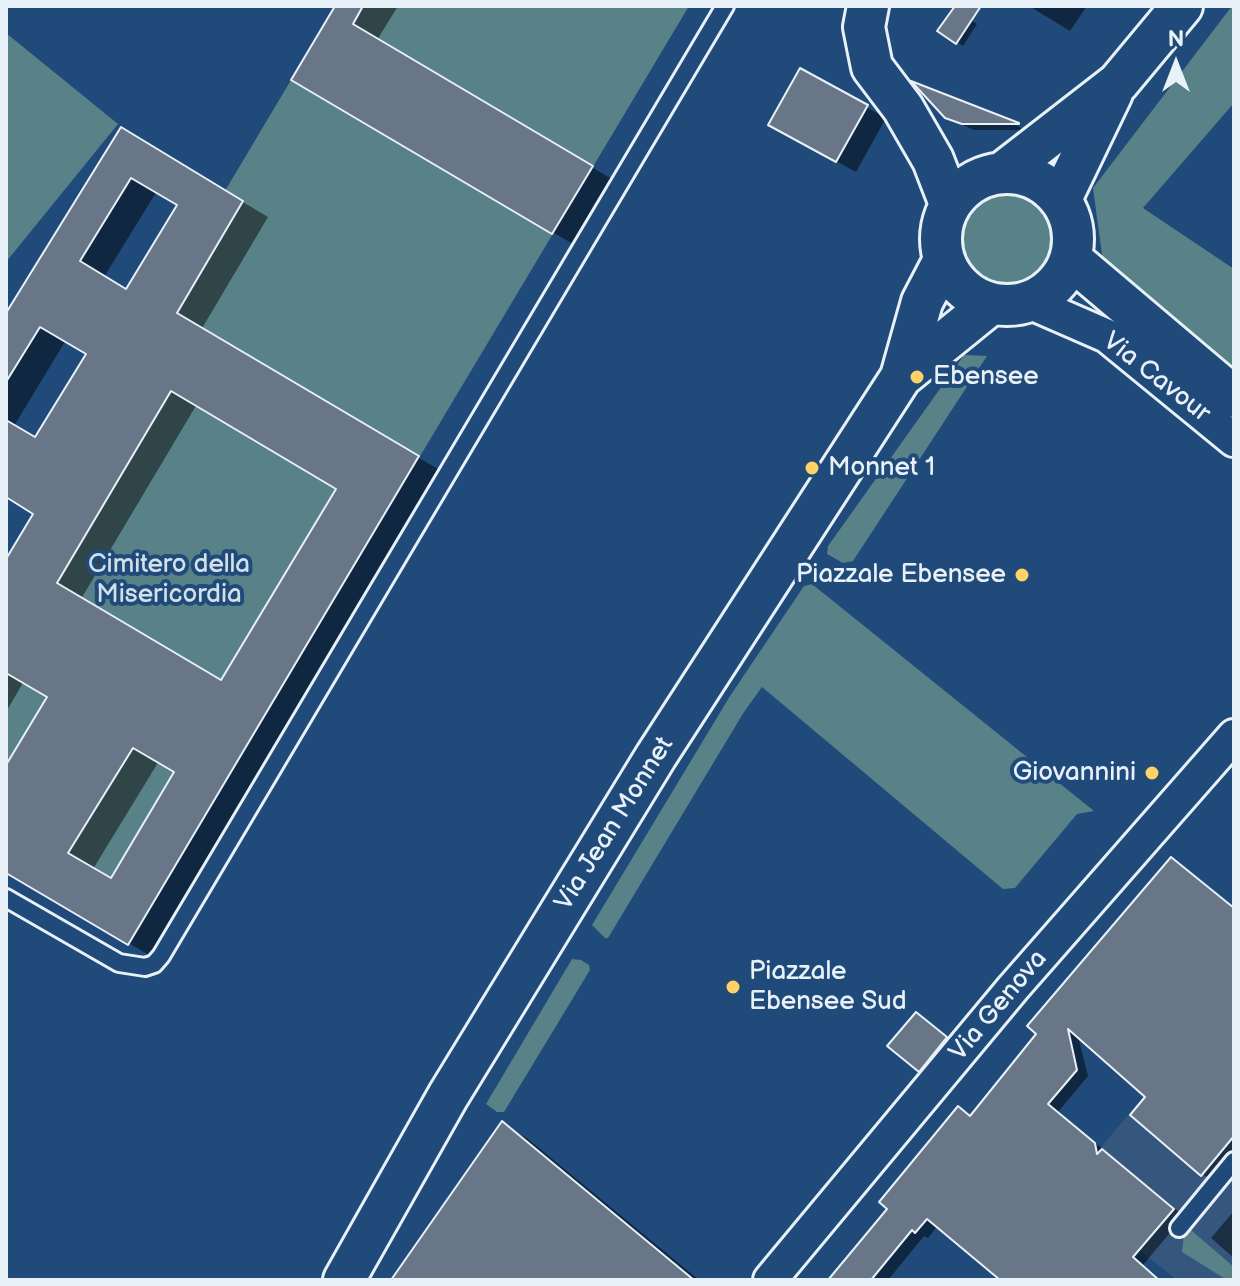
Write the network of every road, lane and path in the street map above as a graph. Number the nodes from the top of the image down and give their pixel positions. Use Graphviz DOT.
graph roads {
  1 [pos="725,6"];
  2 [pos="868,6"];
  3 [pos="1182,6"];
  4 [pos="1118,83"];
  5 [pos="1002,173"];
  6 [pos="1061,199"];
  7 [pos="950,204"];
  8 [pos="1071,259"];
  9 [pos="944,260"];
  10 [pos="1010,303"];
  11 [pos="901,377"];
  12 [pos="1234,397"];
  13 [pos="1234,440"];
  14 [pos="1234,736"];
  15 [pos="6,898"];
  16 [pos="1234,1161"];
  17 [pos="1179,1228"];
  18 [pos="344,1280"];
  19 [pos="770,1280"];
  1 -- 15 [label="lane"];
  2 -- 7 [label="street"];
  3 -- 4 [label="street"];
  4 -- 5 [label="street"];
  4 -- 6 [label="street"];
  5 -- 6 [label="street"];
  5 -- 7 [label="street"];
  6 -- 8 [label="street"];
  7 -- 9 [label="street"];
  8 -- 10 [label="street"];
  8 -- 12 [label="street, Via Cavour"];
  9 -- 10 [label="street, Via Cavour"];
  9 -- 11 [label="street, Via Jean Monnet"];
  10 -- 11 [label="street, Via Jean Monnet"];
  10 -- 13 [label="street, Via Cavour"];
  11 -- 18 [label="street, Via Jean Monnet"];
  14 -- 19 [label="street, Via Genova"];
  16 -- 17 [label="lane"];
}
